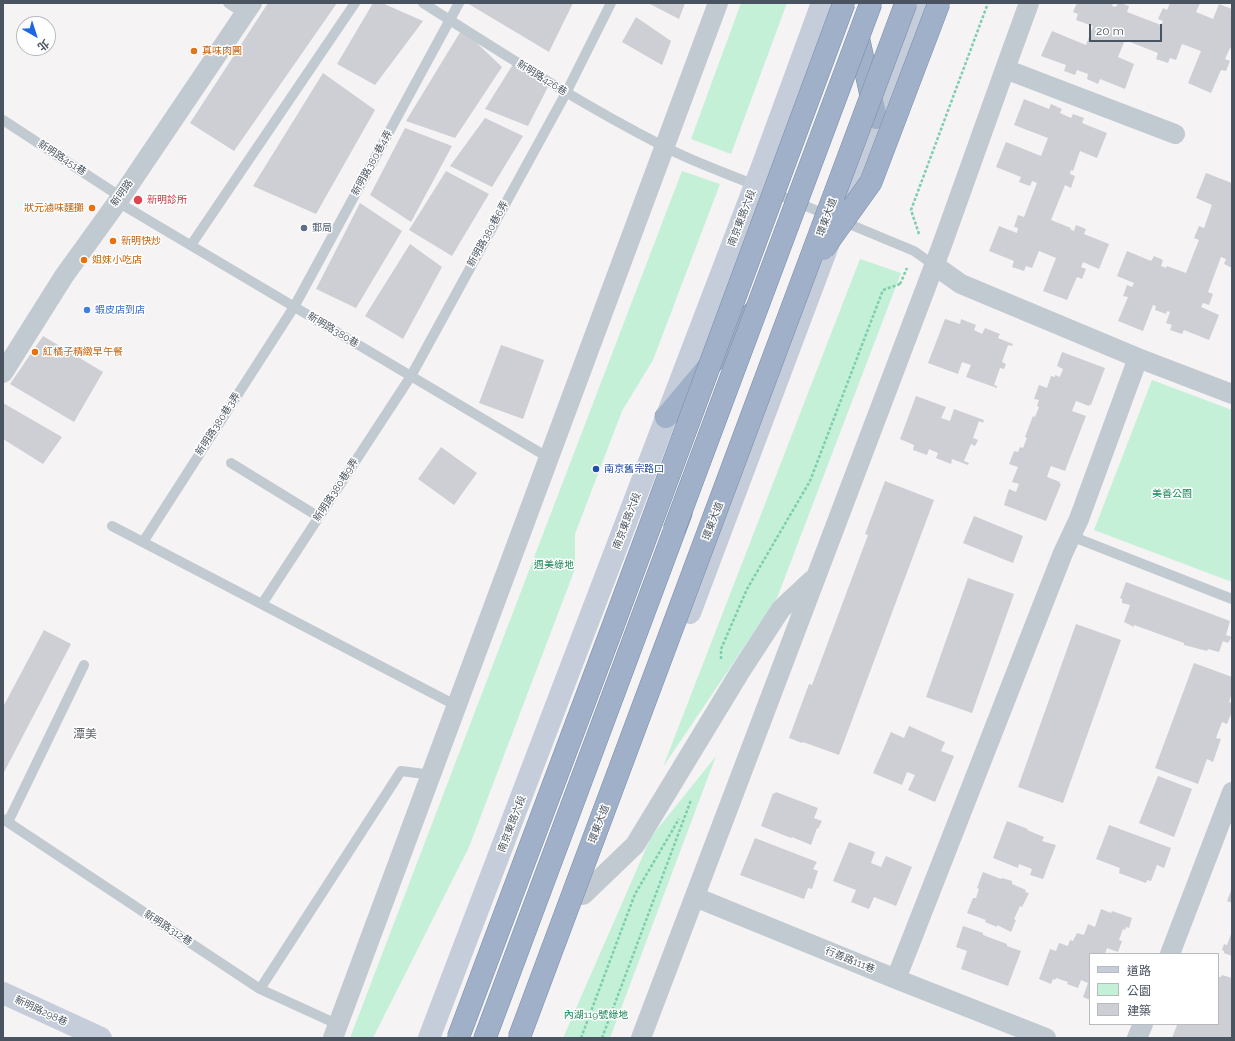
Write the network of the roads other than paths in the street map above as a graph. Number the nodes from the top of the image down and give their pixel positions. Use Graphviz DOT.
graph roads {
  1 [pos="228,3"];
  2 [pos="355,3"];
  3 [pos="423,3"];
  4 [pos="459,3"];
  5 [pos="611,3"];
  6 [pos="718,3"];
  7 [pos="822,3"];
  8 [pos="844,3"];
  9 [pos="872,3"];
  10 [pos="906,3"];
  11 [pos="918,3"];
  12 [pos="939,3"];
  13 [pos="1030,3"];
  14 [pos="247,7"];
  15 [pos="450,20"];
  16 [pos="859,41"];
  17 [pos="1005,69"];
  18 [pos="566,93"];
  19 [pos="876,118"];
  20 [pos="3,120"];
  21 [pos="1175,134"];
  22 [pos="664,147"];
  23 [pos="755,185"];
  24 [pos="118,199"];
  25 [pos="798,203"];
  26 [pos="838,220"];
  27 [pos="191,245"];
  28 [pos="934,265"];
  29 [pos="806,272"];
  30 [pos="759,305"];
  31 [pos="294,307"];
  32 [pos="1138,358"];
  33 [pos="3,373"];
  34 [pos="411,376"];
  35 [pos="1232,394"];
  36 [pos="666,417"];
  37 [pos="549,458"];
  38 [pos="231,463"];
  39 [pos="319,517"];
  40 [pos="112,526"];
  41 [pos="1071,536"];
  42 [pos="143,542"];
  43 [pos="816,576"];
  44 [pos="1232,599"];
  45 [pos="262,604"];
  46 [pos="613,626"];
  47 [pos="84,665"];
  48 [pos="457,706"];
  49 [pos="432,774"];
  50 [pos="1232,792"];
  51 [pos="5,821"];
  52 [pos="583,895"];
  53 [pos="696,897"];
  54 [pos="1170,953"];
  55 [pos="896,979"];
  56 [pos="260,989"];
  57 [pos="3,993"];
  58 [pos="1143,1025"];
  59 [pos="1003,1030"];
  60 [pos="336,1031"];
  61 [pos="101,1038"];
  62 [pos="429,1038"];
  63 [pos="458,1038"];
  64 [pos="485,1038"];
  65 [pos="518,1038"];
  66 [pos="528,1038"];
  67 [pos="641,1038"];
  68 [pos="1046,1038"];
  69 [pos="1137,1038"];
  1 -- 14 [label="lane"];
  2 -- 27 [label="lane"];
  3 -- 15 [label="lane, 新明路426巷"];
  4 -- 15 [label="lane, 新明路380巷4弄"];
  5 -- 18 [label="lane, 新明路380巷6弄"];
  6 -- 22 [label="street"];
  7 -- 23 [label="main road, 南京東路六段"];
  8 -- 46 [label="highway, bridge"];
  9 -- 16 [label="highway"];
  9 -- 46 [label="highway, bridge"];
  10 -- 29 [label="highway, 環東大道, bridge"];
  11 -- 19 [label="main road"];
  12 -- 29 [label="highway, bridge"];
  13 -- 17 [label="street"];
  14 -- 24 [label="street, 新明路"];
  15 -- 18 [label="lane, 新明路426巷"];
  15 -- 31 [label="lane, 新明路380巷4弄"];
  16 -- 19 [label="highway"];
  16 -- 25 [label="highway"];
  17 -- 21 [label="street"];
  17 -- 28 [label="street"];
  18 -- 22 [label="lane, 新明路426巷"];
  18 -- 34 [label="lane, 新明路380巷6弄"];
  19 -- 26 [label="main road"];
  20 -- 24 [label="lane, 新明路451巷"];
  22 -- 23 [label="lane, 新明路426巷"];
  22 -- 37 [label="street"];
  23 -- 25 [label="lane, 新明路426巷"];
  23 -- 36 [label="main road, 南京東路六段"];
  24 -- 27 [label="lane, 新明路380巷"];
  24 -- 33 [label="street, 新明路"];
  25 -- 26 [label="lane, 新明路426巷"];
  25 -- 30 [label="highway"];
  26 -- 28 [label="lane, 新明路426巷"];
  26 -- 52 [label="main road"];
  27 -- 31 [label="lane, 新明路380巷"];
  28 -- 32 [label="street"];
  28 -- 43 [label="street"];
  29 -- 65 [label="highway, 環東大道, bridge"];
  30 -- 36 [label="highway"];
  30 -- 64 [label="highway"];
  31 -- 34 [label="lane, 新明路380巷"];
  31 -- 42 [label="lane, 新明路380巷3弄"];
  32 -- 35 [label="street"];
  32 -- 41 [label="street"];
  34 -- 37 [label="lane, 新明路380巷"];
  34 -- 39 [label="lane, 新明路380巷9弄"];
  36 -- 62 [label="main road, 南京東路六段"];
  37 -- 48 [label="street"];
  38 -- 39 [label="lane"];
  39 -- 45 [label="lane, 新明路380巷9弄"];
  40 -- 42 [label="lane"];
  41 -- 44 [label="lane"];
  41 -- 55 [label="street"];
  42 -- 45 [label="lane"];
  43 -- 52 [label="street"];
  43 -- 53 [label="street"];
  45 -- 48 [label="lane"];
  46 -- 63 [label="highway, bridge"];
  47 -- 51 [label="lane"];
  48 -- 49 [label="street"];
  49 -- 56 [label="lane"];
  49 -- 60 [label="street"];
  50 -- 54 [label="street"];
  51 -- 56 [label="lane, 新明路312巷"];
  52 -- 66 [label="main road"];
  53 -- 55 [label="street, 行善路111巷"];
  53 -- 67 [label="street"];
  55 -- 59 [label="street, 行善路111巷"];
  56 -- 60 [label="lane, 新明路312巷"];
  57 -- 61 [label="main road, 新明路298巷"];
  58 -- 69 [label="street"];
  59 -- 68 [label="street, 行善路111巷"];
}
